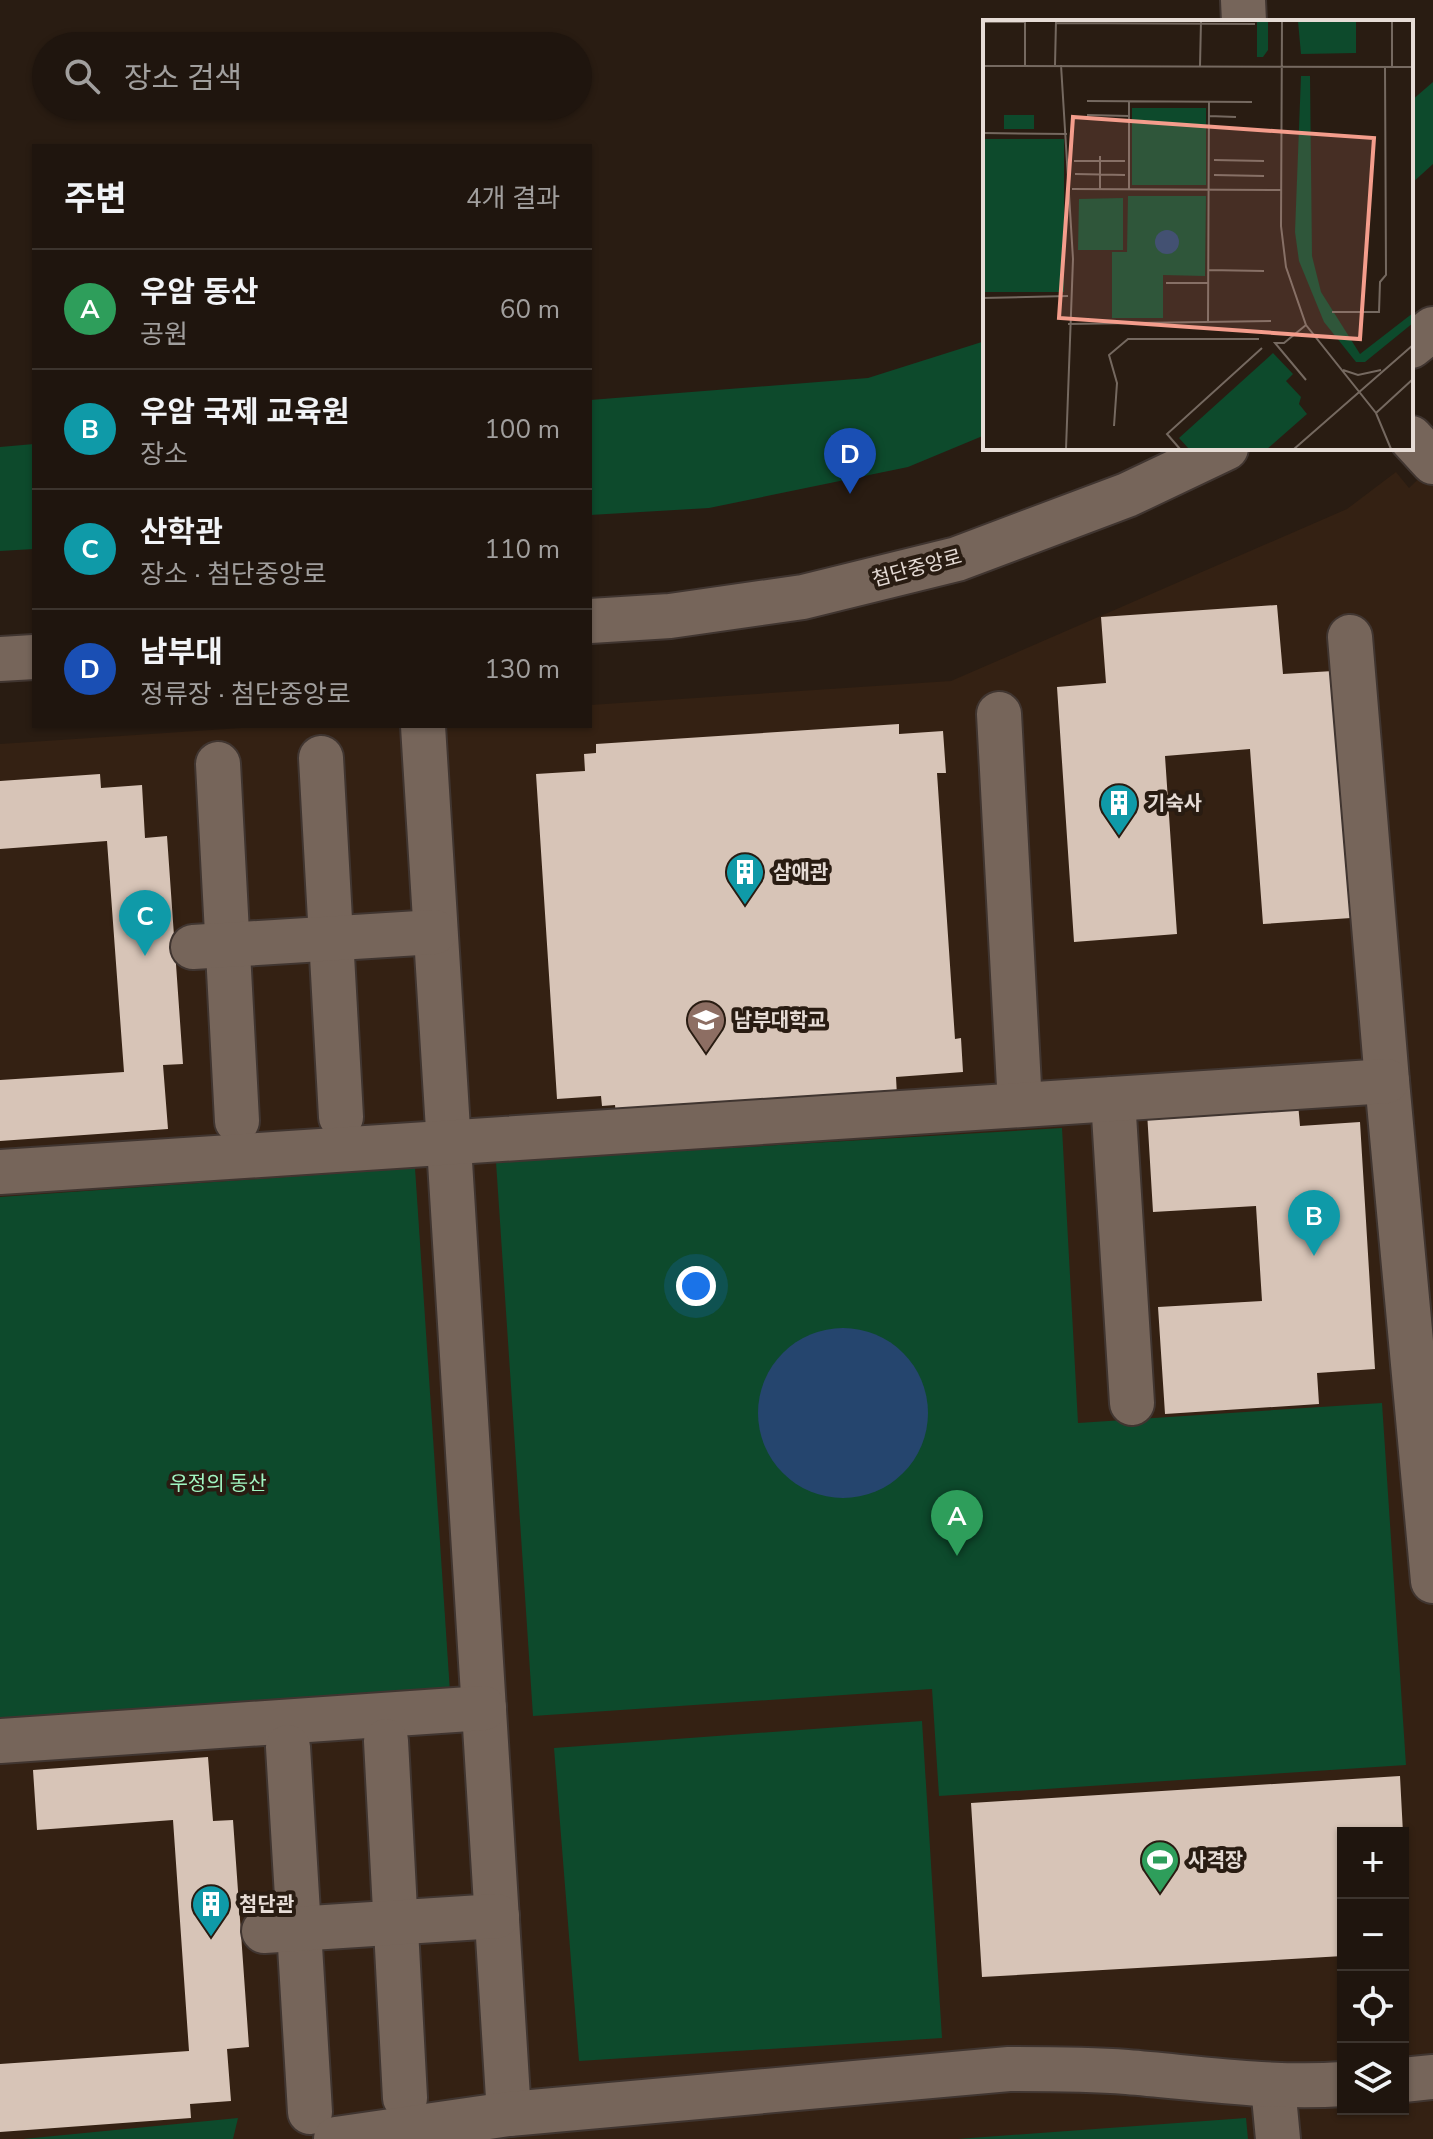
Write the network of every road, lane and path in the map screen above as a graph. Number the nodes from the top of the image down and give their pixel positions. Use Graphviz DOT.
graph roads {
  1 [pos="1243,0"];
  2 [pos="1244,20"];
  3 [pos="1433,329"];
  4 [pos="1413,344"];
  5 [pos="1413,440"];
  6 [pos="1222,450"];
  7 [pos="1433,462"];
  8 [pos="592,621"];
  9 [pos="1350,637"];
  10 [pos="32,657"];
  11 [pos="0,659"];
  12 [pos="999,714"];
  13 [pos="423,728"];
  14 [pos="321,758"];
  15 [pos="218,764"];
  16 [pos="435,932"];
  17 [pos="331,938"];
  18 [pos="210,946"];
  19 [pos="1387,1081"];
  20 [pos="1113,1099"];
  21 [pos="1020,1105"];
  22 [pos="341,1117"];
  23 [pos="237,1121"];
  24 [pos="447,1143"];
  25 [pos="0,1172"];
  26 [pos="1132,1403"];
  27 [pos="1433,1581"];
  28 [pos="484,1708"];
  29 [pos="0,1741"];
  30 [pos="386,1741"];
  31 [pos="288,1747"];
  32 [pos="497,1916"];
  33 [pos="396,1923"];
  34 [pos="282,1930"];
  35 [pos="1433,2077"];
  36 [pos="1409,2079"];
  37 [pos="1337,2084"];
  38 [pos="1273,2086"];
  39 [pos="405,2098"];
  40 [pos="509,2114"];
  41 [pos="323,2126"];
  42 [pos="1278,2139"];
  1 -- 2 [label="street"];
  3 -- 4 [label="street"];
  5 -- 7 [label="street"];
  6 -- 8 [label="street, 첨단중앙로"];
  9 -- 19 [label="street"];
  10 -- 11 [label="street"];
  12 -- 21 [label="street"];
  13 -- 16 [label="street"];
  14 -- 17 [label="street"];
  15 -- 18 [label="street"];
  16 -- 17 [label="street"];
  16 -- 24 [label="street"];
  17 -- 18 [label="street"];
  17 -- 22 [label="street"];
  18 -- 23 [label="street"];
  19 -- 20 [label="street"];
  19 -- 27 [label="street"];
  20 -- 21 [label="street"];
  20 -- 26 [label="street"];
  21 -- 24 [label="street"];
  24 -- 25 [label="street"];
  24 -- 28 [label="street"];
  28 -- 29 [label="street"];
  28 -- 32 [label="street"];
  30 -- 33 [label="street"];
  31 -- 34 [label="street"];
  32 -- 33 [label="street"];
  32 -- 40 [label="street"];
  33 -- 34 [label="street"];
  33 -- 39 [label="street"];
  34 -- 41 [label="street"];
  35 -- 36 [label="street"];
  37 -- 38 [label="street"];
  38 -- 40 [label="street"];
  38 -- 42 [label="street"];
  40 -- 41 [label="street"];
}
